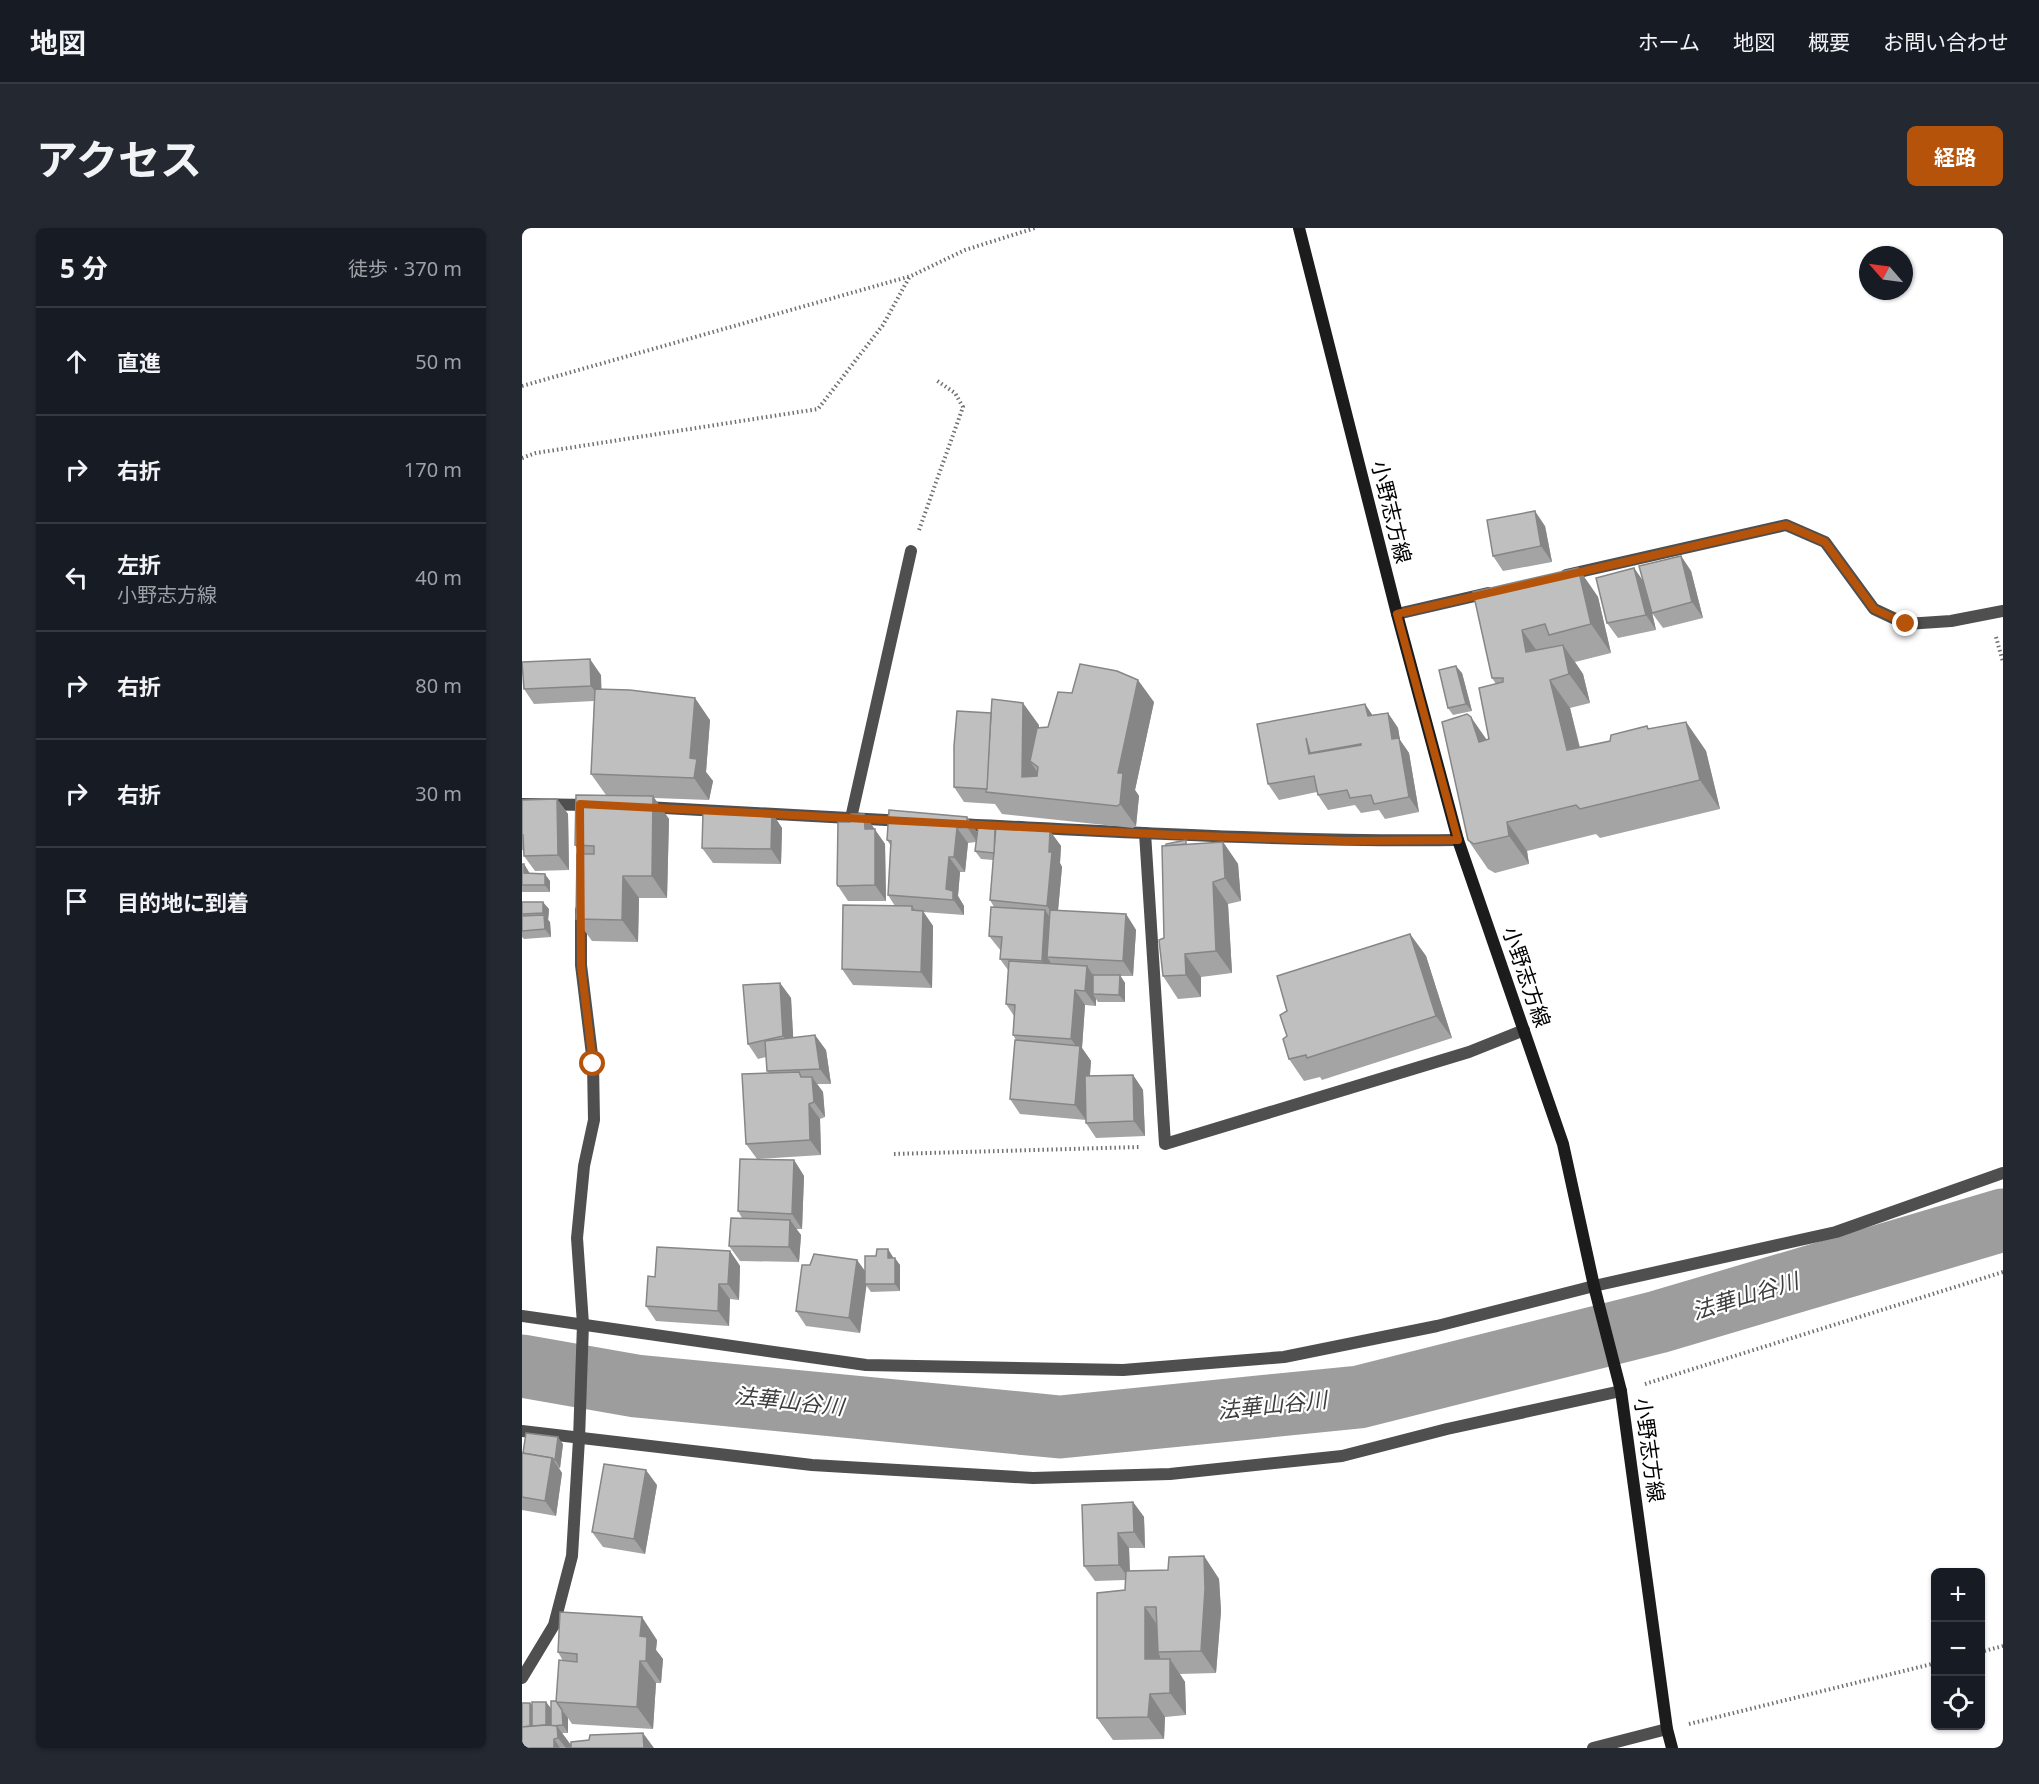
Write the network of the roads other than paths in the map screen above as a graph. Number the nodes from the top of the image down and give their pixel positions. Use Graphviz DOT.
graph roads {
  1 [pos="1299,228"];
  2 [pos="911,551"];
  3 [pos="1557,577"];
  4 [pos="1500,590"];
  5 [pos="2003,611"];
  6 [pos="1397,614"];
  7 [pos="522,804"];
  8 [pos="604,805"];
  9 [pos="639,807"];
  10 [pos="851,818"];
  11 [pos="921,822"];
  12 [pos="945,823"];
  13 [pos="1144,833"];
  14 [pos="1458,840"];
  15 [pos="581,896"];
  16 [pos="1524,1030"];
  17 [pos="2003,1173"];
  18 [pos="1593,1286"];
  19 [pos="522,1316"];
  20 [pos="583,1324"];
  21 [pos="1621,1391"];
  22 [pos="522,1431"];
  23 [pos="579,1439"];
  24 [pos="522,1678"];
  25 [pos="1667,1729"];
  26 [pos="1593,1748"];
  27 [pos="1672,1748"];
  1 -- 6 [label="main road, 小野志方線"];
  2 -- 10 [label="street"];
  3 -- 5 [label="street"];
  4 -- 6 [label="street"];
  6 -- 14 [label="main road, 小野志方線"];
  7 -- 8 [label="street"];
  9 -- 10 [label="street"];
  10 -- 11 [label="street"];
  12 -- 13 [label="street"];
  13 -- 14 [label="street"];
  13 -- 16 [label="street"];
  14 -- 16 [label="main road, 小野志方線"];
  15 -- 20 [label="street"];
  16 -- 18 [label="main road, 小野志方線"];
  17 -- 18 [label="street"];
  18 -- 20 [label="street"];
  18 -- 21 [label="main road, 小野志方線"];
  19 -- 20 [label="street"];
  20 -- 23 [label="street"];
  21 -- 23 [label="street"];
  21 -- 25 [label="main road, 小野志方線"];
  22 -- 23 [label="street"];
  23 -- 24 [label="street"];
  25 -- 26 [label="street"];
  25 -- 27 [label="main road, 小野志方線"];
}
